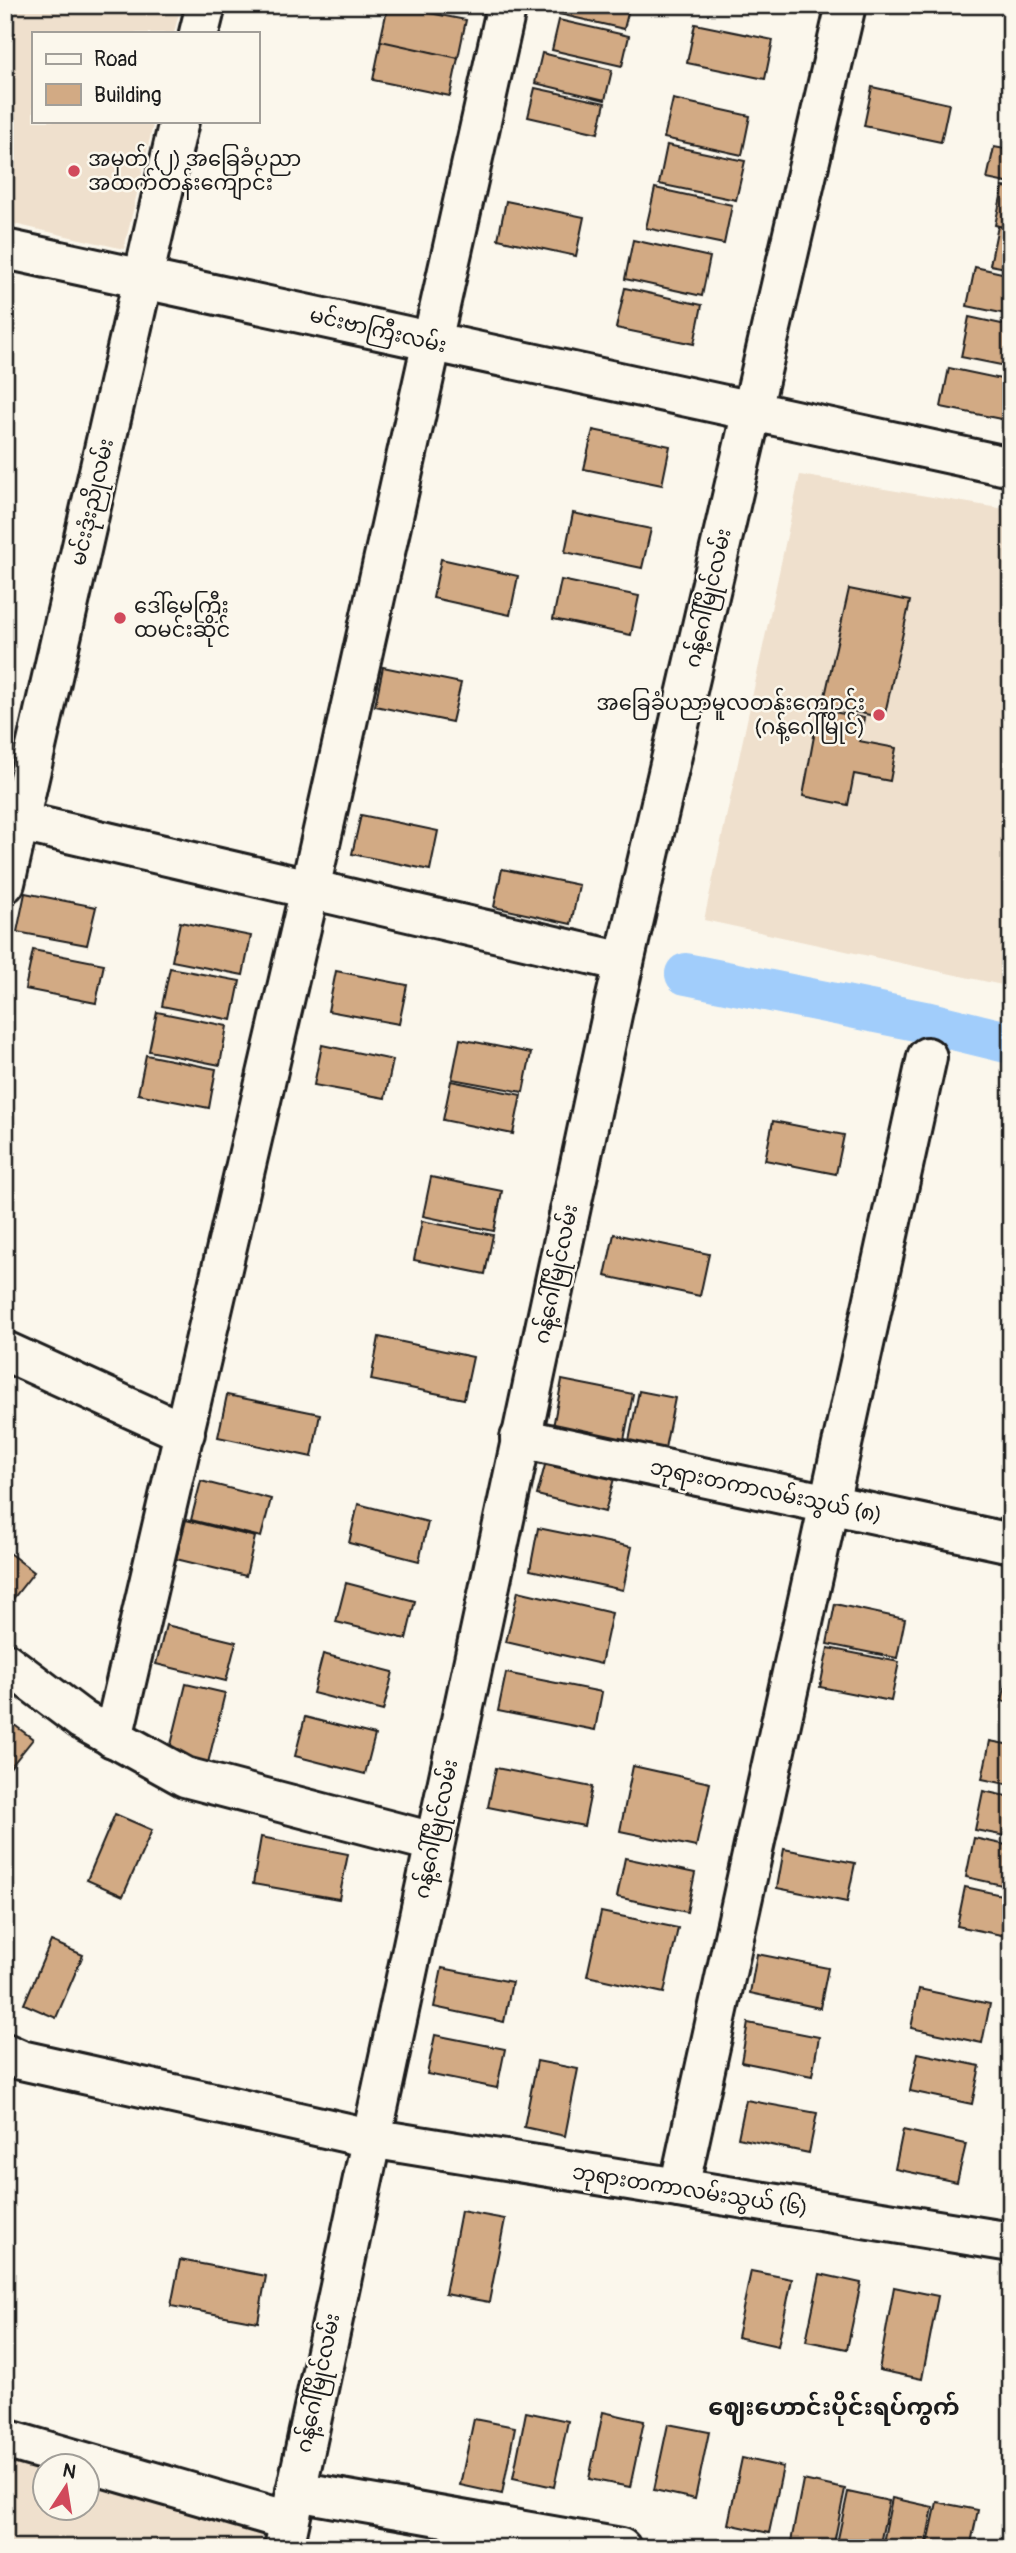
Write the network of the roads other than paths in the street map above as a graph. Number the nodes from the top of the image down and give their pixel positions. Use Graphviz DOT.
graph roads {
  1 [pos="206,5"];
  2 [pos="507,5"];
  3 [pos="845,5"];
  4 [pos="200,32"];
  5 [pos="179,122"];
  6 [pos="5,249"];
  7 [pos="143,278"];
  8 [pos="432,343"];
  9 [pos="752,410"];
  10 [pos="1011,467"];
  11 [pos="21,822"];
  12 [pos="5,883"];
  13 [pos="310,889"];
  14 [pos="623,966"];
  15 [pos="927,1057"];
  16 [pos="5,1350"];
  17 [pos="184,1433"];
  18 [pos="520,1438"];
  19 [pos="828,1504"];
  20 [pos="1011,1543"];
  21 [pos="5,1662"];
  22 [pos="113,1738"];
  23 [pos="433,1842"];
  24 [pos="5,2053"];
  25 [pos="370,2137"];
  26 [pos="679,2188"];
  27 [pos="1011,2242"];
  28 [pos="5,2440"];
  29 [pos="290,2520"];
  30 [pos="621,2548"];
  1 -- 4 [label="street"];
  2 -- 8 [label="street"];
  3 -- 9 [label="street, ဂန့်ဂေါ်မြိုင်လမ်း"];
  5 -- 7 [label="street, မင်းဒုံးညိုလမ်း"];
  6 -- 7 [label="street, မင်းဗာကြီးလမ်း"];
  7 -- 8 [label="street, မင်းဗာကြီးလမ်း"];
  7 -- 11 [label="street, မင်းဒုံးညိုလမ်း"];
  8 -- 9 [label="street, မင်းဗာကြီးလမ်း"];
  8 -- 13 [label="street"];
  9 -- 10 [label="street, မင်းဗာကြီးလမ်း"];
  9 -- 14 [label="street, ဂန့်ဂေါ်မြိုင်လမ်း"];
  11 -- 12 [label="street, မင်းဒုံးညိုလမ်း"];
  11 -- 13 [label="street"];
  13 -- 14 [label="street"];
  13 -- 17 [label="street"];
  14 -- 18 [label="street, ဂန့်ဂေါ်မြိုင်လမ်း"];
  15 -- 19 [label="street"];
  16 -- 17 [label="street"];
  17 -- 22 [label="street"];
  18 -- 19 [label="street, ဘုရားတကာလမ်းသွယ် (၈)"];
  18 -- 23 [label="street, ဂန့်ဂေါ်မြိုင်လမ်း"];
  19 -- 20 [label="street, ဘုရားတကာလမ်းသွယ် (၈)"];
  19 -- 26 [label="street"];
  21 -- 22 [label="street"];
  22 -- 23 [label="street"];
  23 -- 25 [label="street, ဂန့်ဂေါ်မြိုင်လမ်း"];
  24 -- 25 [label="street, ဘုရားတကာလမ်းသွယ် (၆)"];
  25 -- 26 [label="street, ဘုရားတကာလမ်းသွယ် (၆)"];
  25 -- 29 [label="street, ဂန့်ဂေါ်မြိုင်လမ်း"];
  26 -- 27 [label="street, ဘုရားတကာလမ်းသွယ် (၆)"];
  28 -- 29 [label="street"];
  29 -- 30 [label="street"];
}
